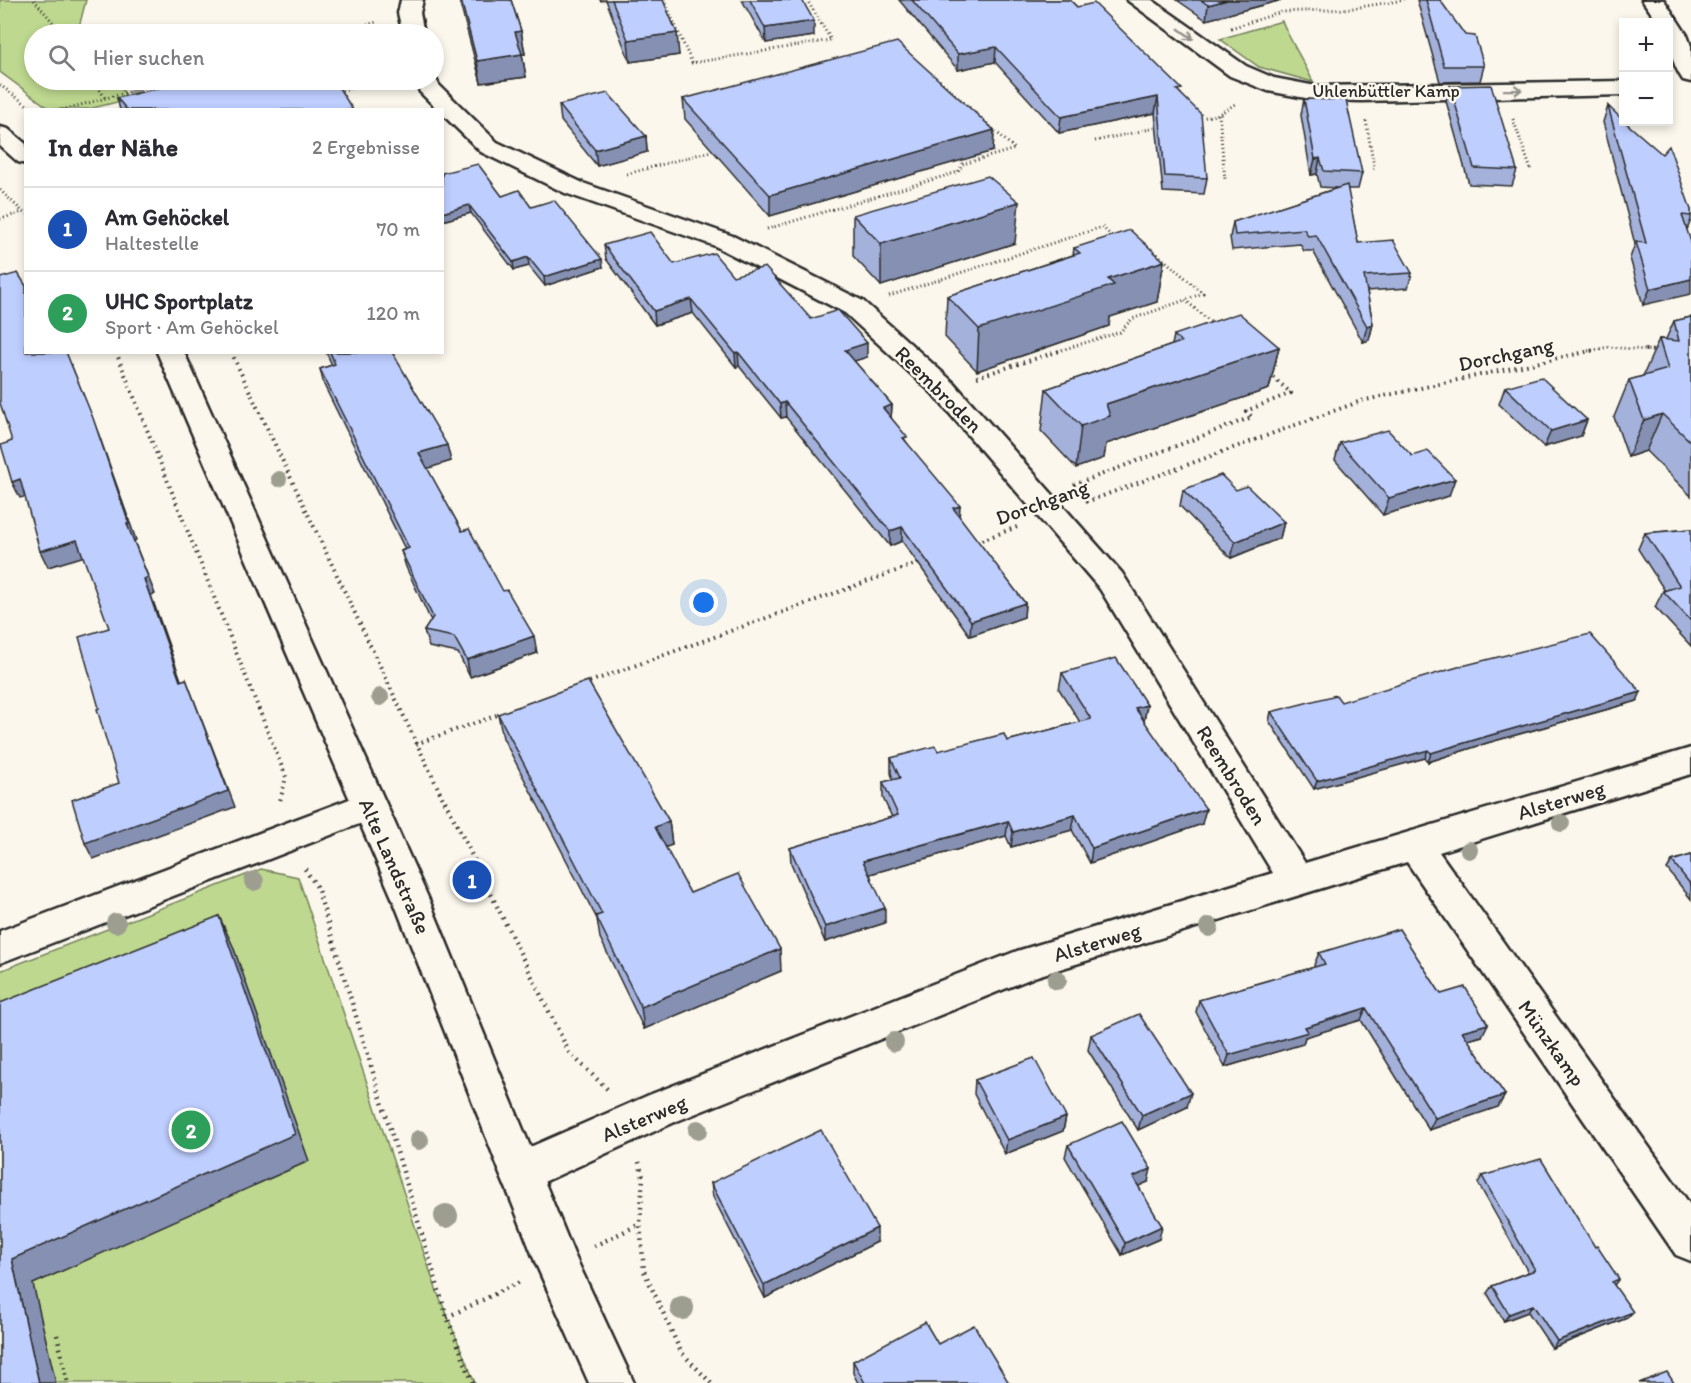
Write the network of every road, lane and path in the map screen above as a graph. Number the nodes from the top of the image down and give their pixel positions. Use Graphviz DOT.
graph roads {
  1 [pos="34,0"];
  2 [pos="664,0"];
  3 [pos="807,0"];
  4 [pos="1138,0"];
  5 [pos="1404,0"];
  6 [pos="1653,0"];
  7 [pos="410,6"];
  8 [pos="1665,18"];
  9 [pos="54,24"];
  10 [pos="360,24"];
  11 [pos="413,24"];
  12 [pos="1673,30"];
  13 [pos="1193,39"];
  14 [pos="1691,75"];
  15 [pos="927,82"];
  16 [pos="1268,84"];
  17 [pos="0,85"];
  18 [pos="1673,87"];
  19 [pos="1691,87"];
  20 [pos="1619,88"];
  21 [pos="100,90"];
  22 [pos="138,90"];
  23 [pos="342,90"];
  24 [pos="431,90"];
  25 [pos="1503,90"];
  26 [pos="333,92"];
  27 [pos="1362,94"];
  28 [pos="106,99"];
  29 [pos="31,108"];
  30 [pos="70,108"];
  31 [pos="1219,114"];
  32 [pos="1197,119"];
  33 [pos="1163,126"];
  34 [pos="2,139"];
  35 [pos="1095,141"];
  36 [pos="722,148"];
  37 [pos="24,156"];
  38 [pos="1531,170"];
  39 [pos="1375,172"];
  40 [pos="1225,180"];
  41 [pos="574,188"];
  42 [pos="0,190"];
  43 [pos="24,213"];
  44 [pos="0,219"];
  45 [pos="1117,240"];
  46 [pos="724,241"];
  47 [pos="1140,250"];
  48 [pos="1185,300"];
  49 [pos="854,307"];
  50 [pos="1221,331"];
  51 [pos="1668,352"];
  52 [pos="117,354"];
  53 [pos="171,354"];
  54 [pos="232,354"];
  55 [pos="1264,370"];
  56 [pos="943,388"];
  57 [pos="1047,506"];
  58 [pos="965,546"];
  59 [pos="931,558"];
  60 [pos="573,687"];
  61 [pos="506,712"];
  62 [pos="416,744"];
  63 [pos="1691,761"];
  64 [pos="368,806"];
  65 [pos="279,807"];
  66 [pos="1414,844"];
  67 [pos="298,859"];
  68 [pos="1297,881"];
  69 [pos="0,947"];
  70 [pos="611,1095"];
  71 [pos="636,1152"];
  72 [pos="520,1172"];
  73 [pos="640,1224"];
  74 [pos="620,1233"];
  75 [pos="1691,1241"];
  76 [pos="494,1295"];
  77 [pos="447,1317"];
  78 [pos="57,1335"];
  79 [pos="68,1383"];
  80 [pos="473,1383"];
  81 [pos="612,1383"];
  82 [pos="711,1383"];
  1 -- 9 [label="path"];
  2 -- 3 [label="path"];
  4 -- 13 [label="street, Uhlenbüttler Kamp, one-way"];
  5 -- 13 [label="path"];
  6 -- 8 [label="street"];
  7 -- 10 [label="path"];
  7 -- 11 [label="street"];
  12 -- 14 [label="street"];
  13 -- 16 [label="street, Uhlenbüttler Kamp"];
  15 -- 46 [label="path"];
  16 -- 27 [label="street, Uhlenbüttler Kamp"];
  16 -- 31 [label="path"];
  17 -- 29 [label="path"];
  18 -- 19 [label="street"];
  25 -- 20 [label="street, Uhlenbüttler Kamp, one-way"];
  21 -- 28 [label="path"];
  22 -- 28 [label="path"];
  23 -- 26 [label="path"];
  24 -- 41 [label="street, Reembroden"];
  25 -- 27 [label="street, Uhlenbüttler Kamp"];
  25 -- 38 [label="path"];
  27 -- 39 [label="path"];
  28 -- 30 [label="path"];
  31 -- 32 [label="path"];
  31 -- 40 [label="path"];
  33 -- 35 [label="path"];
  34 -- 37 [label="street"];
  36 -- 41 [label="path"];
  41 -- 46 [label="street, Reembroden"];
  42 -- 43 [label="path"];
  43 -- 44 [label="path"];
  45 -- 49 [label="path"];
  46 -- 49 [label="street, Reembroden"];
  47 -- 48 [label="path"];
  48 -- 50 [label="path"];
  48 -- 56 [label="path"];
  49 -- 56 [label="street, Reembroden"];
  51 -- 57 [label="path, Dorchgang"];
  52 -- 65 [label="path"];
  53 -- 64 [label="street, Alte Landstraße"];
  54 -- 62 [label="path"];
  55 -- 57 [label="path"];
  56 -- 57 [label="street, Reembroden"];
  57 -- 58 [label="path, Dorchgang"];
  57 -- 68 [label="street, Reembroden"];
  59 -- 60 [label="path"];
  61 -- 62 [label="path"];
  62 -- 70 [label="path"];
  63 -- 66 [label="street, Alsterweg"];
  64 -- 69 [label="street"];
  64 -- 72 [label="street, Alte Landstraße"];
  66 -- 68 [label="street, Alsterweg"];
  66 -- 75 [label="street, Münzkamp"];
  67 -- 77 [label="path"];
  68 -- 72 [label="street, Alsterweg"];
  71 -- 73 [label="path"];
  72 -- 81 [label="street, Alte Landstraße"];
  73 -- 74 [label="path"];
  73 -- 82 [label="path"];
  76 -- 77 [label="path"];
  77 -- 80 [label="path"];
  78 -- 79 [label="path"];
}
